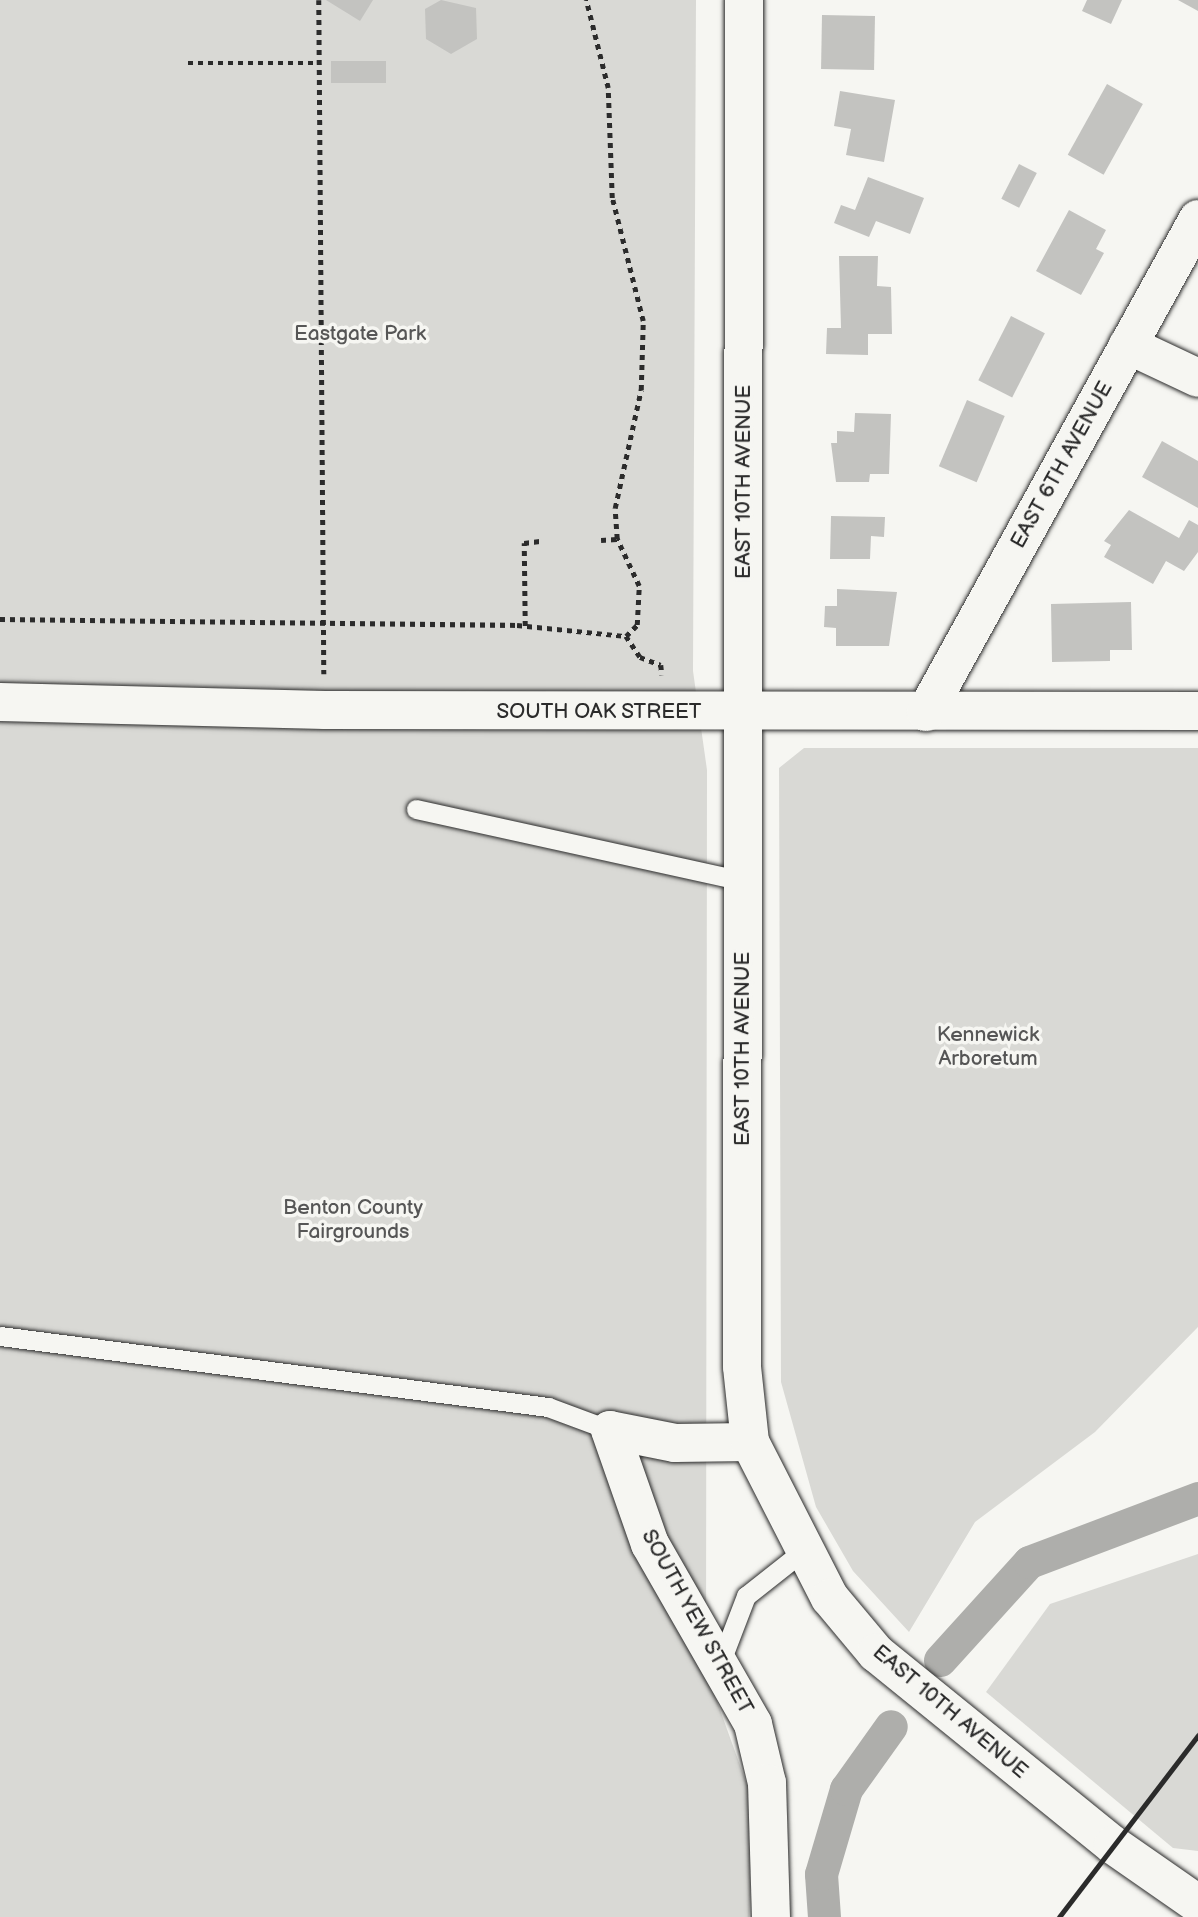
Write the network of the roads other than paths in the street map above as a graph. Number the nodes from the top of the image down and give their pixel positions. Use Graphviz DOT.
graph roads {
  1 [pos="744,0"];
  2 [pos="1198,219"];
  3 [pos="1128,345"];
  4 [pos="1198,378"];
  5 [pos="0,702"];
  6 [pos="1198,711"];
  7 [pos="926,712"];
  8 [pos="744,713"];
  9 [pos="416,809"];
  10 [pos="743,881"];
  11 [pos="0,1336"];
  12 [pos="610,1430"];
  13 [pos="750,1442"];
  14 [pos="803,1551"];
  15 [pos="721,1661"];
  16 [pos="1156,1875"];
  17 [pos="1198,1883"];
  18 [pos="1198,1905"];
  19 [pos="771,1917"];
  1 -- 8 [label="street, EAST 10TH AVENUE"];
  2 -- 3 [label="street, EAST 6TH AVENUE"];
  3 -- 4 [label="street"];
  3 -- 7 [label="street, EAST 6TH AVENUE"];
  5 -- 8 [label="street, SOUTH OAK STREET"];
  6 -- 7 [label="street, SOUTH OAK STREET"];
  7 -- 8 [label="street, SOUTH OAK STREET"];
  8 -- 10 [label="street, EAST 10TH AVENUE"];
  9 -- 10 [label="lane"];
  10 -- 13 [label="street, EAST 10TH AVENUE"];
  11 -- 12 [label="lane"];
  12 -- 13 [label="street"];
  12 -- 15 [label="street, SOUTH YEW STREET"];
  13 -- 14 [label="street, EAST 10TH AVENUE"];
  14 -- 15 [label="lane"];
  14 -- 16 [label="street, EAST 10TH AVENUE"];
  15 -- 19 [label="street, SOUTH YEW STREET"];
  16 -- 17 [label="street"];
  16 -- 18 [label="street, EAST 10TH AVENUE"];
}
